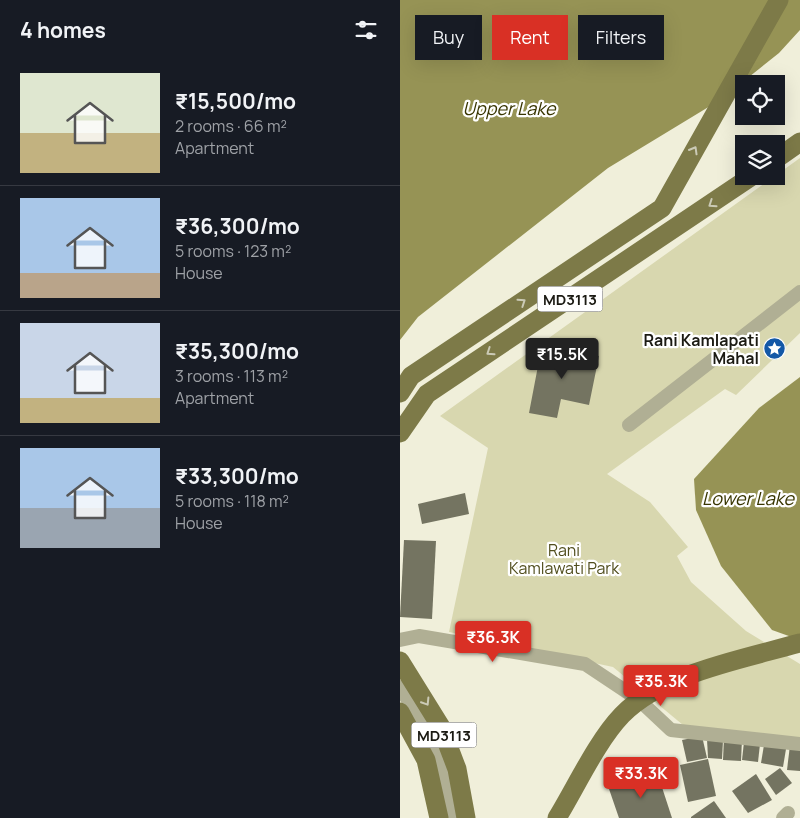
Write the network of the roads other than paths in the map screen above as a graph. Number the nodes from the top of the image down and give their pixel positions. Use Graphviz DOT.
graph roads {
  1 [pos="779,0"];
  2 [pos="800,142"];
  3 [pos="785,153"];
  4 [pos="739,185"];
  5 [pos="800,292"];
  6 [pos="400,393"];
  7 [pos="629,425"];
  8 [pos="400,433"];
  9 [pos="400,640"];
  10 [pos="800,643"];
  11 [pos="400,661"];
  12 [pos="400,687"];
  13 [pos="639,700"];
  14 [pos="400,712"];
  15 [pos="800,744"];
  16 [pos="439,818"];
  17 [pos="453,818"];
  18 [pos="466,818"];
  19 [pos="556,818"];
  6 -- 1 [label="main road, MD3113, one-way"];
  2 -- 3 [label="main road"];
  4 -- 8 [label="main road, MD3113, one-way"];
  5 -- 7 [label="street"];
  9 -- 13 [label="street"];
  10 -- 13 [label="main road"];
  11 -- 18 [label="main road, MD3113, one-way"];
  12 -- 17 [label="street"];
  13 -- 15 [label="street"];
  13 -- 19 [label="main road"];
  14 -- 16 [label="main road, MD3113"];
}
